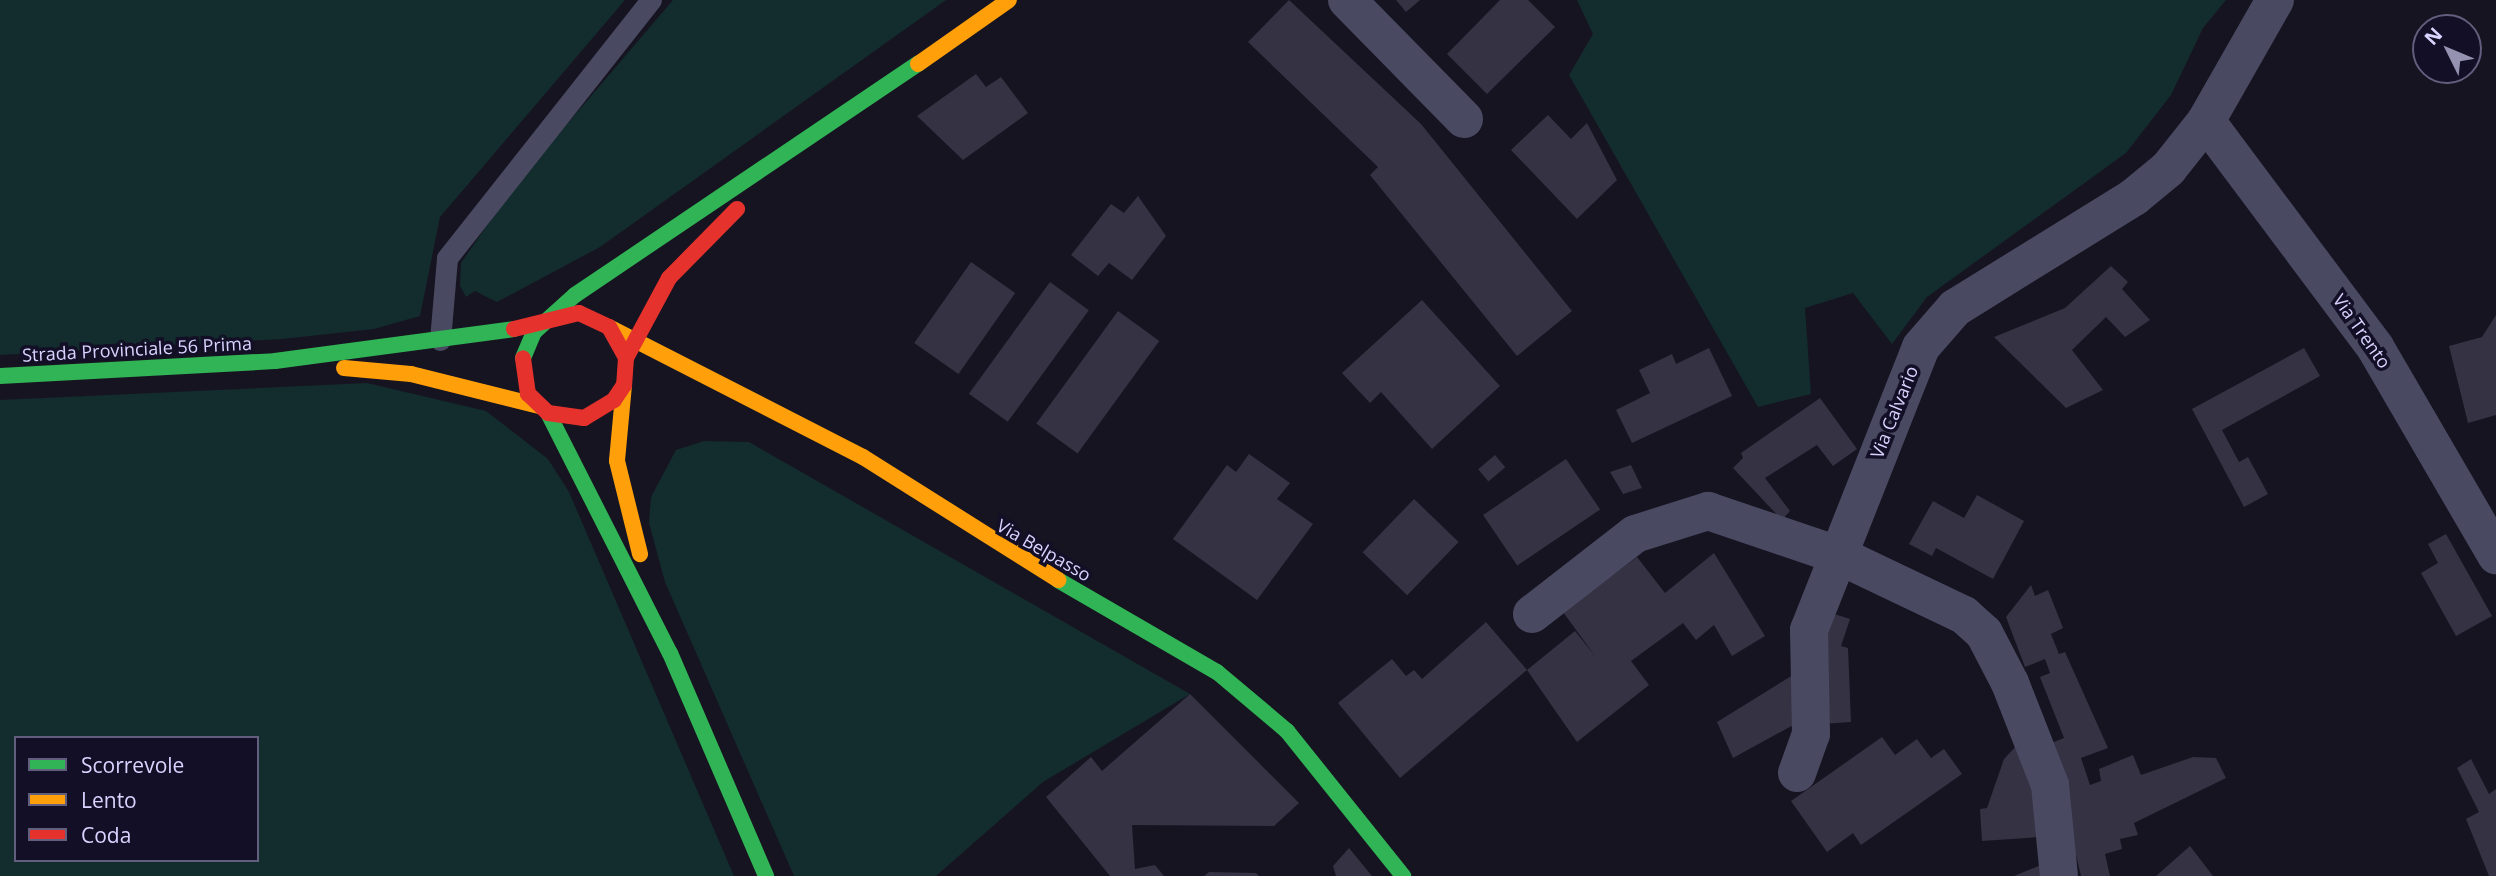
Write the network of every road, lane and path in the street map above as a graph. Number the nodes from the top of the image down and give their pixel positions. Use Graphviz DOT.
graph roads {
  1 [pos="651,0"];
  2 [pos="1009,0"];
  3 [pos="1347,0"];
  4 [pos="2275,0"];
  5 [pos="1464,118"];
  6 [pos="2206,121"];
  7 [pos="799,148"];
  8 [pos="669,278"];
  9 [pos="575,295"];
  10 [pos="664,318"];
  11 [pos="546,322"];
  12 [pos="609,327"];
  13 [pos="484,334"];
  14 [pos="635,339"];
  15 [pos="440,340"];
  16 [pos="672,343"];
  17 [pos="626,358"];
  18 [pos="275,361"];
  19 [pos="688,363"];
  20 [pos="0,376"];
  21 [pos="624,384"];
  22 [pos="543,410"];
  23 [pos="1838,555"];
  24 [pos="2496,555"];
  25 [pos="1532,614"];
  26 [pos="670,653"];
  27 [pos="1797,774"];
  28 [pos="766,876"];
  29 [pos="1404,876"];
  30 [pos="2059,876"];
  1 -- 15 [label="lane"];
  2 -- 7 [label="main road"];
  3 -- 5 [label="street"];
  4 -- 6 [label="street, Via Calvario"];
  6 -- 23 [label="street, Via Calvario"];
  6 -- 24 [label="street, Via Trento"];
  7 -- 8 [label="main road"];
  7 -- 9 [label="main road"];
  8 -- 10 [label="main road"];
  8 -- 14 [label="main road"];
  9 -- 11 [label="main road"];
  9 -- 13 [label="main road"];
  11 -- 12 [label="main road"];
  11 -- 13 [label="main road"];
  11 -- 22 [label="main road"];
  12 -- 14 [label="main road, Via Belpasso"];
  12 -- 17 [label="main road"];
  13 -- 15 [label="main road"];
  14 -- 17 [label="main road"];
  14 -- 19 [label="main road, Via Belpasso"];
  15 -- 18 [label="main road"];
  16 -- 19 [label="main road"];
  17 -- 21 [label="main road"];
  18 -- 20 [label="main road, Strada Provinciale 56 Prima"];
  18 -- 22 [label="main road"];
  19 -- 29 [label="main road, Via Belpasso"];
  21 -- 22 [label="main road"];
  21 -- 26 [label="main road"];
  22 -- 26 [label="main road"];
  23 -- 25 [label="street"];
  23 -- 27 [label="street, Via Calvario"];
  23 -- 30 [label="street"];
  26 -- 28 [label="main road"];
}
